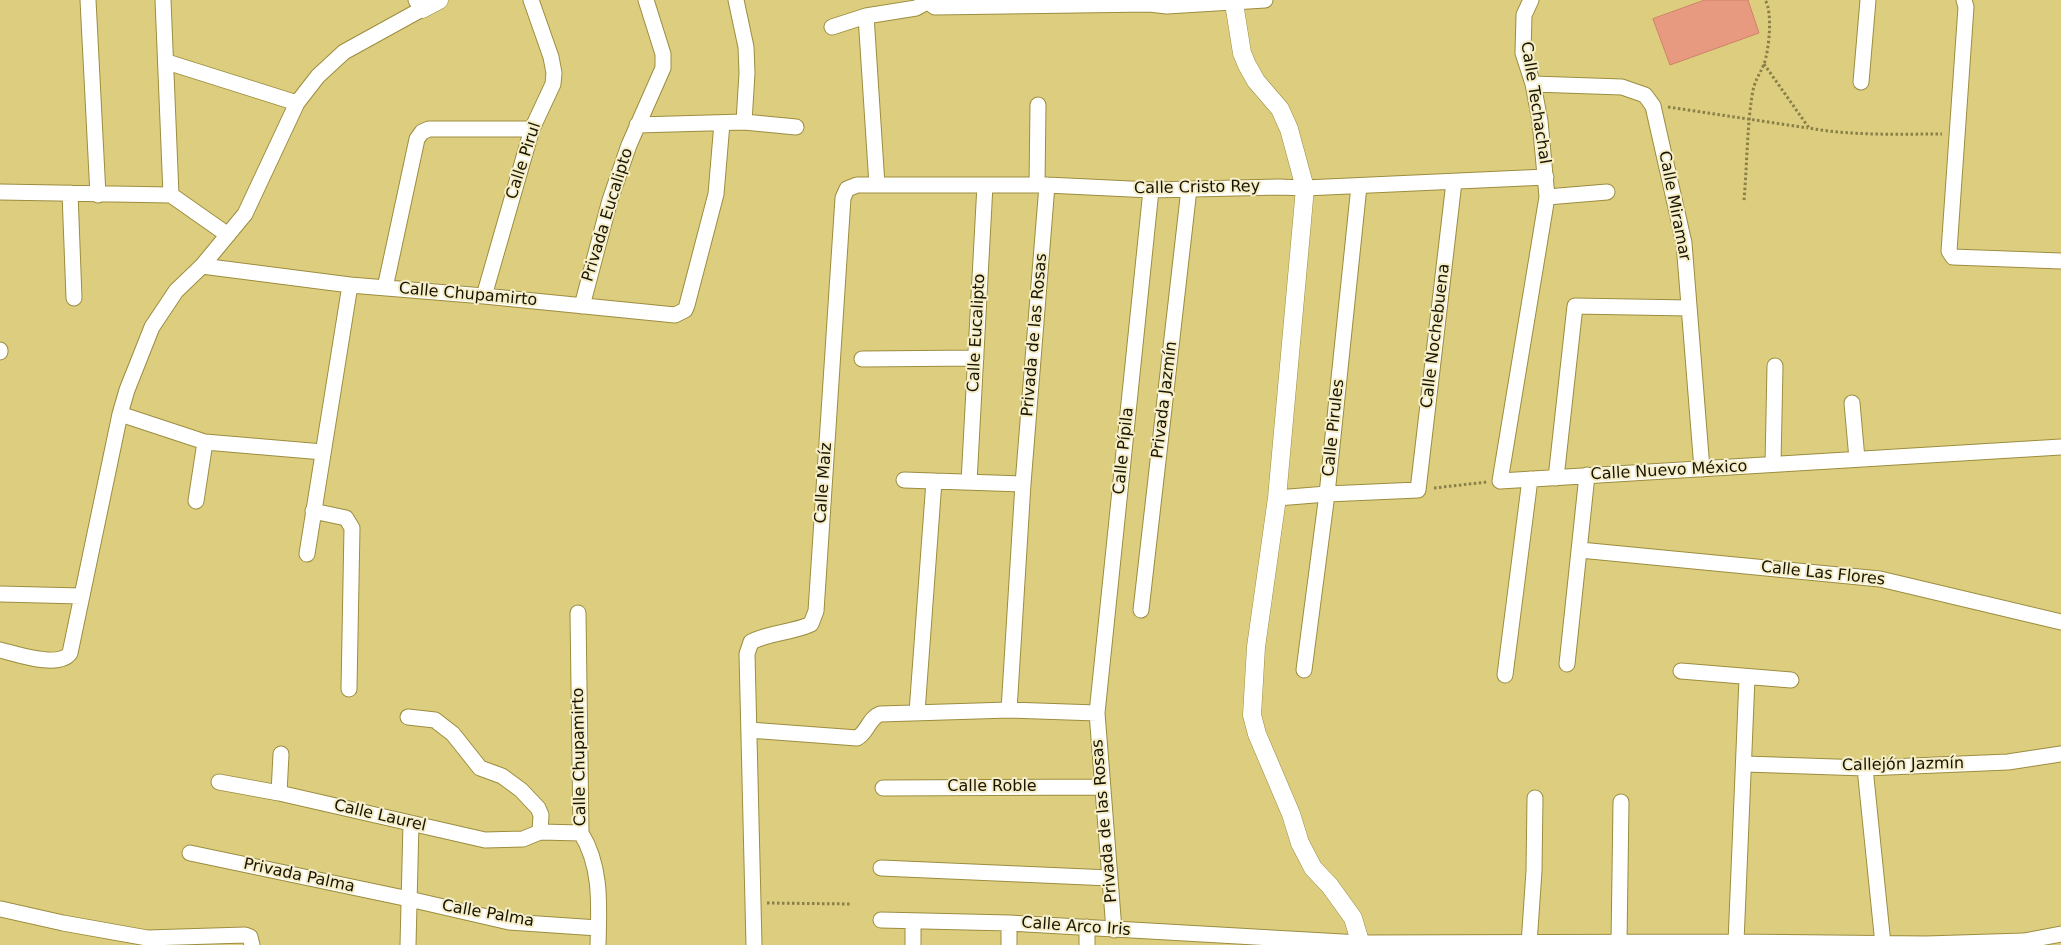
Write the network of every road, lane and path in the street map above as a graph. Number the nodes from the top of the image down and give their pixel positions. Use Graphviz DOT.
graph roads {
  1 [pos="88,0"];
  2 [pos="163,0"];
  3 [pos="439,0"];
  4 [pos="531,0"];
  5 [pos="646,0"];
  6 [pos="736,0"];
  7 [pos="1265,0"];
  8 [pos="1531,0"];
  9 [pos="1765,0"];
  10 [pos="1868,0"];
  11 [pos="1964,0"];
  12 [pos="926,1"];
  13 [pos="1148,2"];
  14 [pos="1234,3"];
  15 [pos="419,5"];
  16 [pos="866,16"];
  17 [pos="832,27"];
  18 [pos="167,62"];
  19 [pos="1764,64"];
  20 [pos="1861,82"];
  21 [pos="1533,84"];
  22 [pos="297,103"];
  23 [pos="1038,105"];
  24 [pos="1653,106"];
  25 [pos="1750,118"];
  26 [pos="744,122"];
  27 [pos="722,123"];
  28 [pos="637,125"];
  29 [pos="796,127"];
  30 [pos="1808,128"];
  31 [pos="532,130"];
  32 [pos="1958,134"];
  33 [pos="1546,177"];
  34 [pos="1454,182"];
  35 [pos="877,185"];
  36 [pos="986,185"];
  37 [pos="1042,185"];
  38 [pos="1359,186"];
  39 [pos="1305,188"];
  40 [pos="847,189"];
  41 [pos="1189,189"];
  42 [pos="1151,190"];
  43 [pos="0,192"];
  44 [pos="1607,192"];
  45 [pos="70,194"];
  46 [pos="98,194"];
  47 [pos="171,195"];
  48 [pos="1547,197"];
  49 [pos="1744,200"];
  50 [pos="228,235"];
  51 [pos="2061,261"];
  52 [pos="202,266"];
  53 [pos="350,285"];
  54 [pos="385,288"];
  55 [pos="484,296"];
  56 [pos="74,298"];
  57 [pos="582,306"];
  58 [pos="1689,308"];
  59 [pos="976,358"];
  60 [pos="862,359"];
  61 [pos="1775,366"];
  62 [pos="1852,403"];
  63 [pos="120,414"];
  64 [pos="205,442"];
  65 [pos="2061,447"];
  66 [pos="323,452"];
  67 [pos="1857,459"];
  68 [pos="1773,464"];
  69 [pos="1702,469"];
  70 [pos="1587,476"];
  71 [pos="1556,478"];
  72 [pos="1530,479"];
  73 [pos="904,480"];
  74 [pos="934,481"];
  75 [pos="1500,481"];
  76 [pos="970,482"];
  77 [pos="1023,484"];
  78 [pos="1418,490"];
  79 [pos="1327,494"];
  80 [pos="1277,498"];
  81 [pos="196,501"];
  82 [pos="313,511"];
  83 [pos="1580,550"];
  84 [pos="307,554"];
  85 [pos="0,594"];
  86 [pos="81,596"];
  87 [pos="1141,610"];
  88 [pos="578,613"];
  89 [pos="2061,622"];
  90 [pos="0,650"];
  91 [pos="1567,664"];
  92 [pos="1304,670"];
  93 [pos="1681,671"];
  94 [pos="1505,675"];
  95 [pos="1747,678"];
  96 [pos="1790,680"];
  97 [pos="349,689"];
  98 [pos="1009,710"];
  99 [pos="918,712"];
  100 [pos="1097,713"];
  101 [pos="408,717"];
  102 [pos="749,730"];
  103 [pos="281,754"];
  104 [pos="2061,754"];
  105 [pos="1745,764"];
  106 [pos="1866,768"];
  107 [pos="219,782"];
  108 [pos="1102,786"];
  109 [pos="883,788"];
  110 [pos="279,793"];
  111 [pos="1535,798"];
  112 [pos="1621,802"];
  113 [pos="411,823"];
  114 [pos="540,832"];
  115 [pos="581,833"];
  116 [pos="190,854"];
  117 [pos="881,868"];
  118 [pos="1110,878"];
  119 [pos="409,898"];
  120 [pos="754,903"];
  121 [pos="851,904"];
  122 [pos="1,908"];
  123 [pos="881,920"];
  124 [pos="913,922"];
  125 [pos="1009,923"];
  126 [pos="1087,927"];
  127 [pos="598,928"];
  128 [pos="1114,930"];
  129 [pos="2061,934"];
  130 [pos="147,941"];
  131 [pos="1736,942"];
  132 [pos="1619,943"];
  133 [pos="1360,944"];
  134 [pos="1469,944"];
  135 [pos="1529,944"];
  136 [pos="1699,944"];
  137 [pos="1779,944"];
  138 [pos="1883,944"];
  139 [pos="252,945"];
  140 [pos="408,945"];
  141 [pos="598,945"];
  142 [pos="754,945"];
  143 [pos="913,945"];
  144 [pos="1009,945"];
  145 [pos="1087,945"];
  1 -- 46 [label="street"];
  2 -- 18 [label="street"];
  3 -- 15 [label="street"];
  4 -- 31 [label="street, Calle Pirul"];
  5 -- 28 [label="street"];
  6 -- 26 [label="street"];
  7 -- 14 [label="street"];
  8 -- 21 [label="street, Calle Techachal"];
  9 -- 19 [label="path"];
  10 -- 20 [label="street"];
  11 -- 32 [label="street"];
  12 -- 13 [label="street"];
  12 -- 16 [label="street"];
  13 -- 14 [label="street"];
  14 -- 39 [label="street"];
  15 -- 22 [label="street"];
  16 -- 17 [label="street"];
  16 -- 35 [label="street"];
  18 -- 22 [label="street"];
  18 -- 47 [label="street"];
  19 -- 25 [label="path"];
  19 -- 30 [label="path"];
  21 -- 24 [label="street"];
  21 -- 33 [label="street, Calle Techachal"];
  22 -- 50 [label="street"];
  23 -- 37 [label="street, Privada de las Rosas"];
  24 -- 25 [label="path"];
  24 -- 58 [label="street, Calle Miramar"];
  25 -- 30 [label="path"];
  25 -- 49 [label="path"];
  26 -- 27 [label="street"];
  26 -- 29 [label="street"];
  27 -- 28 [label="street"];
  27 -- 57 [label="street, Calle Chupamirto"];
  28 -- 57 [label="street, Privada Eucalipto"];
  30 -- 32 [label="path"];
  31 -- 54 [label="street, Calle Chupamirto"];
  31 -- 55 [label="street, Calle Pirul"];
  32 -- 51 [label="street"];
  33 -- 34 [label="street, Calle Cristo Rey"];
  33 -- 48 [label="street, Calle Techachal"];
  34 -- 38 [label="street, Calle Cristo Rey"];
  34 -- 78 [label="street, Calle Nochebuena"];
  35 -- 36 [label="street, Calle Cristo Rey"];
  35 -- 40 [label="street, Calle Cristo Rey"];
  36 -- 37 [label="street, Calle Cristo Rey"];
  36 -- 59 [label="street, Calle Eucalipto"];
  37 -- 42 [label="street, Calle Cristo Rey"];
  37 -- 77 [label="street, Privada de las Rosas"];
  38 -- 39 [label="street, Calle Cristo Rey"];
  38 -- 79 [label="street, Calle Pirules"];
  39 -- 41 [label="street, Calle Cristo Rey"];
  39 -- 80 [label="street"];
  40 -- 102 [label="street, Calle Maíz"];
  41 -- 42 [label="street, Calle Cristo Rey"];
  41 -- 87 [label="street, Privada Jazmín"];
  42 -- 100 [label="street, Calle Pípila"];
  43 -- 45 [label="street"];
  44 -- 48 [label="street"];
  45 -- 46 [label="street"];
  45 -- 56 [label="street"];
  46 -- 47 [label="street"];
  47 -- 50 [label="street"];
  48 -- 75 [label="street, Calle Techachal"];
  50 -- 52 [label="street"];
  52 -- 53 [label="street"];
  52 -- 63 [label="street"];
  53 -- 54 [label="street"];
  53 -- 66 [label="street"];
  54 -- 55 [label="street, Calle Chupamirto"];
  55 -- 57 [label="street, Calle Chupamirto"];
  58 -- 69 [label="street"];
  58 -- 71 [label="street"];
  59 -- 60 [label="street"];
  59 -- 76 [label="street, Calle Eucalipto"];
  61 -- 68 [label="street"];
  62 -- 67 [label="street"];
  63 -- 64 [label="street"];
  63 -- 86 [label="street"];
  64 -- 66 [label="street"];
  64 -- 81 [label="street"];
  65 -- 67 [label="street, Calle Nuevo México"];
  66 -- 82 [label="street"];
  67 -- 68 [label="street, Calle Nuevo México"];
  68 -- 69 [label="street, Calle Nuevo México"];
  69 -- 70 [label="street, Calle Nuevo México"];
  70 -- 71 [label="street, Calle Nuevo México"];
  70 -- 83 [label="street"];
  71 -- 72 [label="street, Calle Nuevo México"];
  72 -- 75 [label="street, Calle Nuevo México"];
  72 -- 94 [label="street"];
  73 -- 74 [label="street"];
  74 -- 76 [label="street"];
  74 -- 99 [label="street"];
  75 -- 78 [label="path"];
  76 -- 77 [label="street"];
  77 -- 98 [label="street"];
  78 -- 79 [label="street"];
  79 -- 80 [label="street"];
  79 -- 92 [label="street, Calle Pirules"];
  80 -- 133 [label="street"];
  82 -- 84 [label="street"];
  82 -- 97 [label="street"];
  83 -- 89 [label="street, Calle Las Flores"];
  83 -- 91 [label="street"];
  85 -- 86 [label="street"];
  86 -- 90 [label="street"];
  88 -- 115 [label="street, Calle Chupamirto"];
  93 -- 95 [label="street"];
  95 -- 96 [label="street"];
  95 -- 105 [label="street"];
  98 -- 99 [label="street"];
  98 -- 100 [label="street"];
  99 -- 102 [label="street"];
  100 -- 108 [label="street, Privada de las Rosas"];
  101 -- 114 [label="street"];
  102 -- 120 [label="street"];
  103 -- 110 [label="street"];
  104 -- 106 [label="street, Callejón Jazmín"];
  105 -- 106 [label="street, Callejón Jazmín"];
  105 -- 131 [label="street"];
  106 -- 138 [label="street"];
  107 -- 110 [label="street, Calle Laurel"];
  108 -- 109 [label="street, Calle Roble"];
  108 -- 118 [label="street, Privada de las Rosas"];
  110 -- 113 [label="street, Calle Laurel"];
  111 -- 135 [label="street"];
  112 -- 132 [label="street"];
  113 -- 114 [label="street, Calle Laurel"];
  113 -- 119 [label="street"];
  114 -- 115 [label="street, Calle Laurel"];
  115 -- 127 [label="street, Calle Chupamirto"];
  116 -- 119 [label="street, Privada Palma"];
  117 -- 118 [label="street"];
  118 -- 128 [label="street, Privada de las Rosas"];
  119 -- 127 [label="street, Calle Palma"];
  119 -- 140 [label="street"];
  120 -- 121 [label="path"];
  120 -- 142 [label="street"];
  122 -- 130 [label="street"];
  123 -- 124 [label="street, Calle Arco Iris"];
  124 -- 125 [label="street, Calle Arco Iris"];
  124 -- 143 [label="street"];
  125 -- 126 [label="street, Calle Arco Iris"];
  125 -- 144 [label="street"];
  126 -- 128 [label="street, Calle Arco Iris"];
  126 -- 145 [label="street"];
  127 -- 141 [label="street, Calle Chupamirto"];
  128 -- 133 [label="street, Calle Arco Iris"];
  129 -- 138 [label="street, Calle Arco Iris"];
  130 -- 139 [label="street"];
  131 -- 136 [label="street, Calle Arco Iris"];
  131 -- 137 [label="street, Calle Arco Iris"];
  132 -- 135 [label="street, Calle Arco Iris"];
  132 -- 136 [label="street, Calle Arco Iris"];
  133 -- 134 [label="street, Calle Arco Iris"];
  134 -- 135 [label="street, Calle Arco Iris"];
  137 -- 138 [label="street, Calle Arco Iris"];
}
